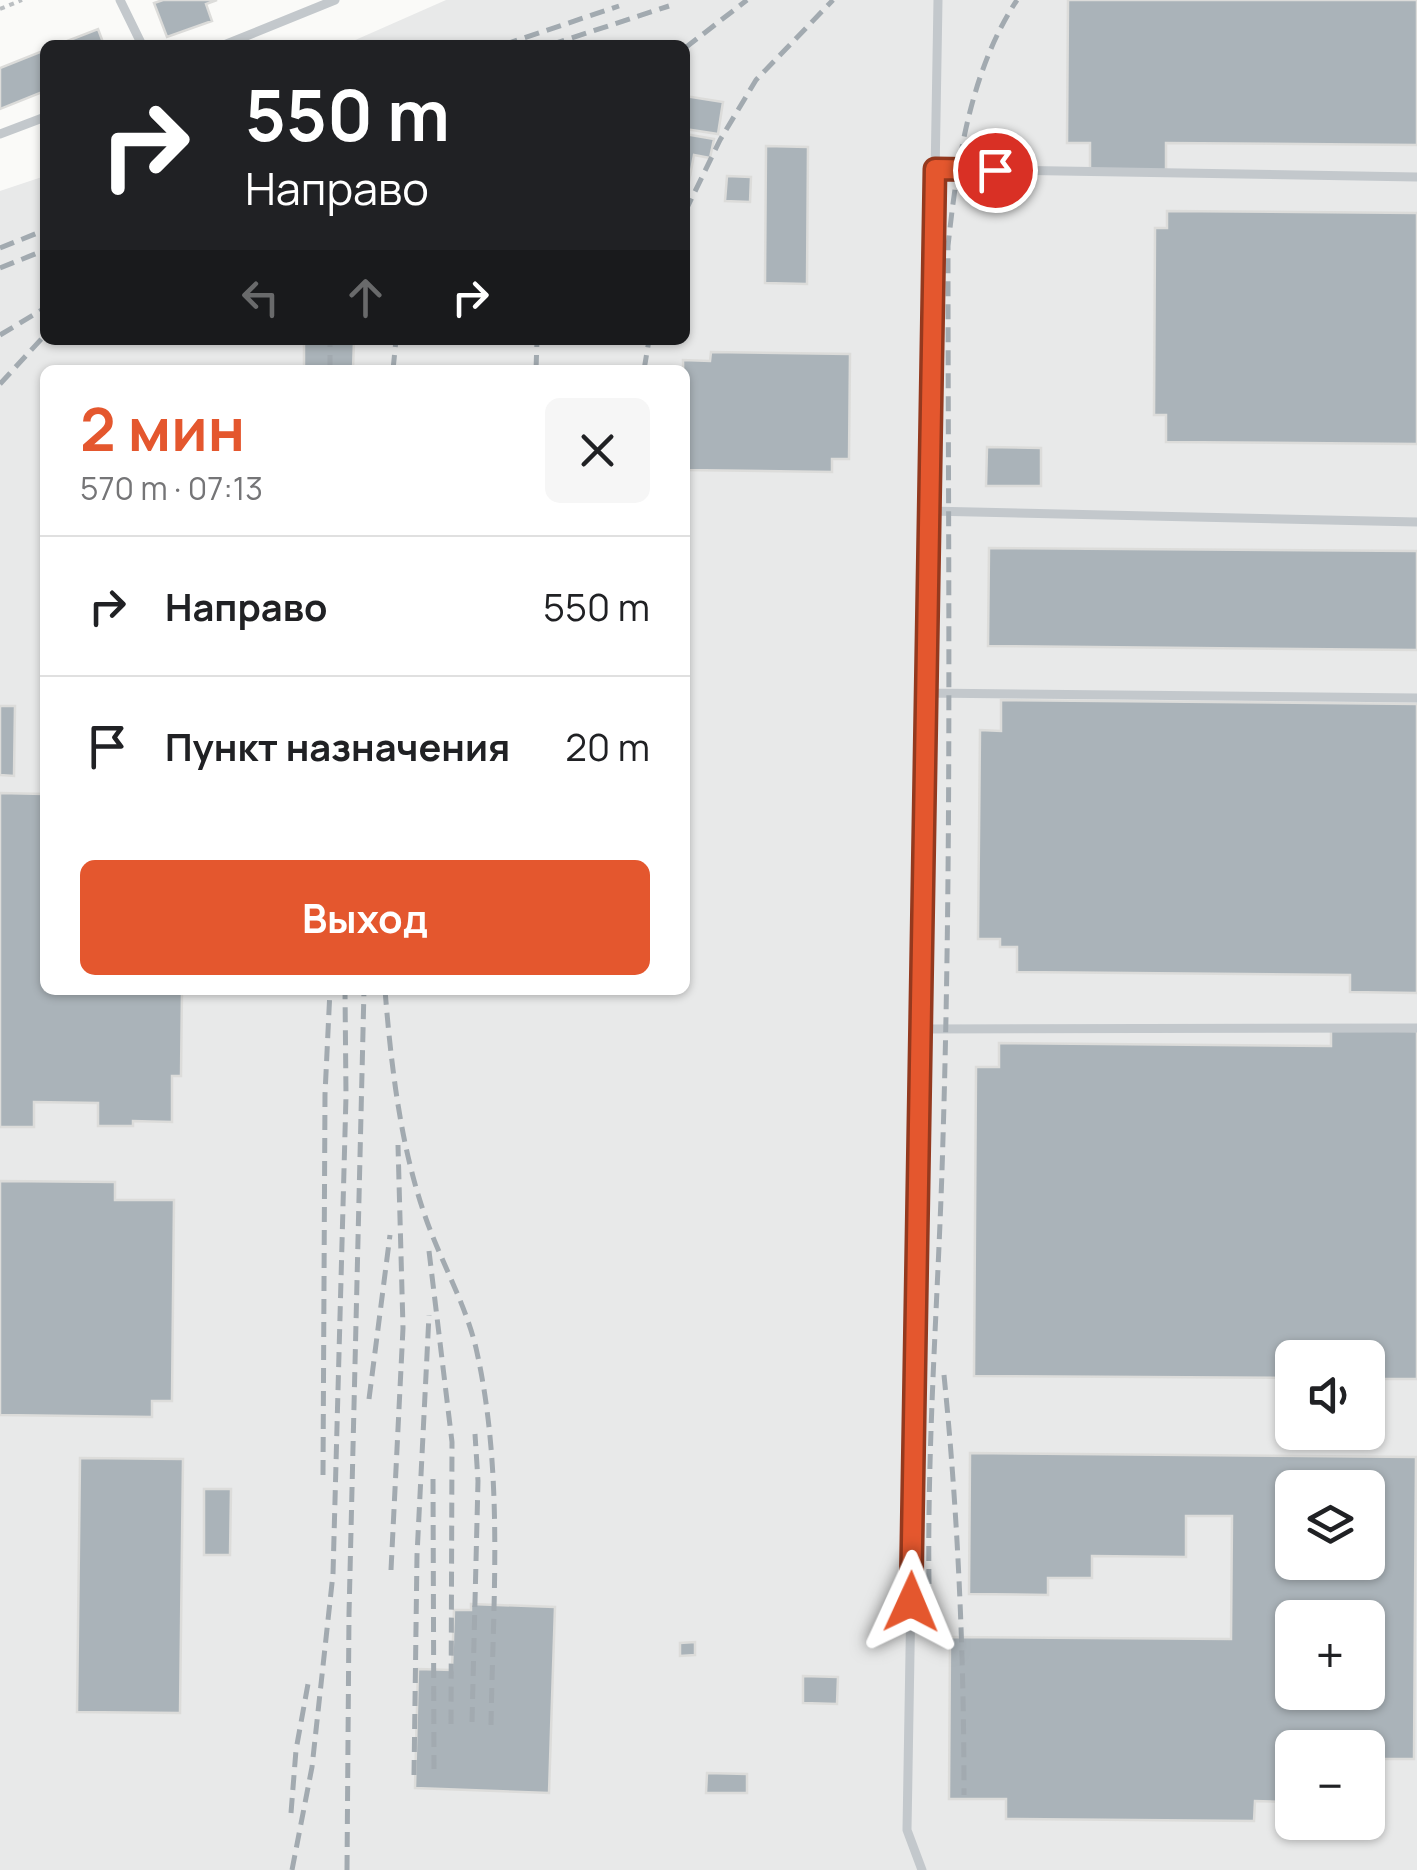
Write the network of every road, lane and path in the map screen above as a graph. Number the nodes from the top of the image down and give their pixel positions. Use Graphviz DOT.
graph roads {
  1 [pos="22,0"];
  2 [pos="120,0"];
  3 [pos="335,0"];
  4 [pos="938,0"];
  5 [pos="0,9"];
  6 [pos="140,40"];
  7 [pos="236,40"];
  8 [pos="40,118"];
  9 [pos="0,134"];
  10 [pos="935,169"];
  11 [pos="1417,177"];
  12 [pos="929,512"];
  13 [pos="1417,522"];
  14 [pos="926,693"];
  15 [pos="1417,698"];
  16 [pos="1417,1028"];
  17 [pos="921,1029"];
  18 [pos="922,1870"];
  1 -- 5 [label="path"];
  2 -- 6 [label="lane"];
  3 -- 7 [label="lane"];
  4 -- 10 [label="lane"];
  8 -- 9 [label="lane"];
  10 -- 11 [label="lane"];
  10 -- 12 [label="lane"];
  12 -- 13 [label="lane"];
  12 -- 14 [label="lane"];
  14 -- 15 [label="lane"];
  14 -- 17 [label="lane"];
  16 -- 17 [label="lane"];
  17 -- 18 [label="lane"];
}
